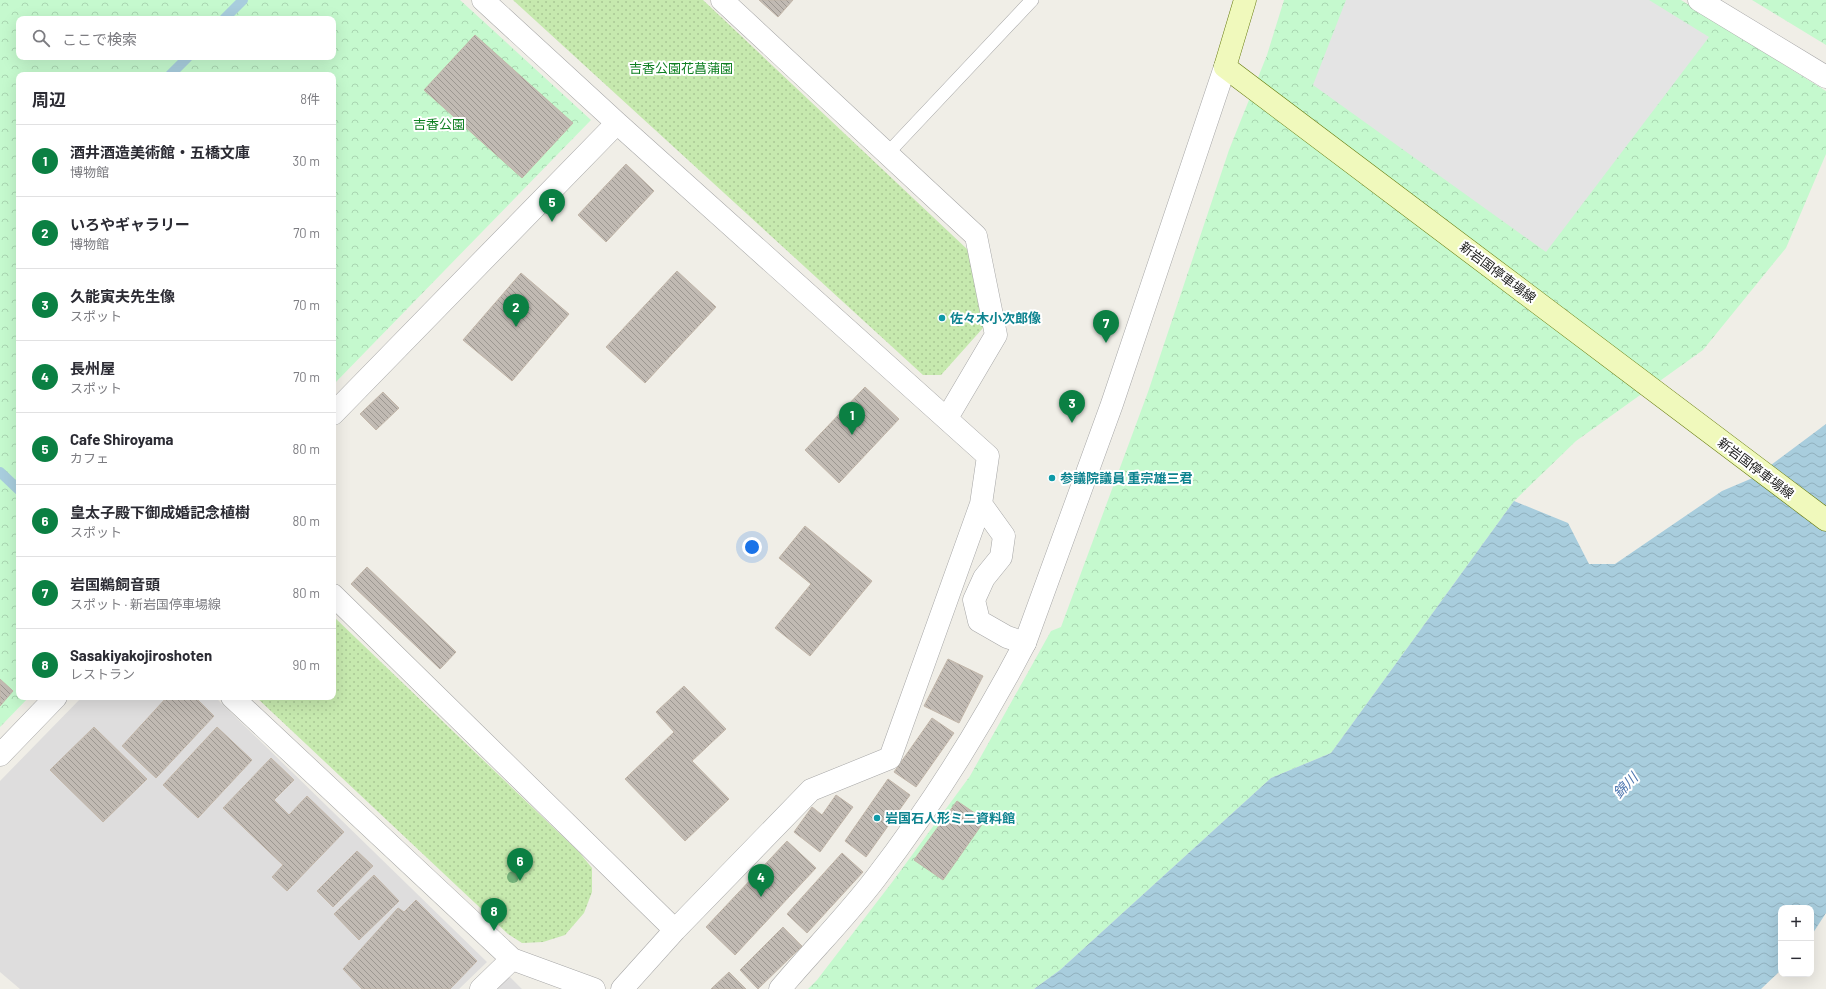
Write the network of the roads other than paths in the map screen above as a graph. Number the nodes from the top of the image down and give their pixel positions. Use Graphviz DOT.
graph roads {
  1 [pos="483,0"];
  2 [pos="722,0"];
  3 [pos="1032,0"];
  4 [pos="1245,0"];
  5 [pos="1699,0"];
  6 [pos="1225,67"];
  7 [pos="1826,77"];
  8 [pos="617,123"];
  9 [pos="887,154"];
  10 [pos="336,411"];
  11 [pos="947,418"];
  12 [pos="981,504"];
  13 [pos="1826,520"];
  14 [pos="336,598"];
  15 [pos="1025,643"];
  16 [pos="53,700"];
  17 [pos="235,700"];
  18 [pos="0,755"];
  19 [pos="675,930"];
  20 [pos="512,959"];
  21 [pos="480,989"];
  22 [pos="594,989"];
  23 [pos="622,989"];
  24 [pos="780,989"];
  1 -- 8 [label="street"];
  2 -- 9 [label="street"];
  3 -- 9 [label="lane"];
  4 -- 6 [label="main road"];
  5 -- 7 [label="street"];
  6 -- 13 [label="main road, 新岩国停車場線"];
  6 -- 15 [label="street"];
  8 -- 10 [label="street"];
  8 -- 11 [label="street"];
  9 -- 11 [label="street"];
  11 -- 12 [label="street"];
  12 -- 15 [label="street"];
  12 -- 19 [label="street"];
  14 -- 19 [label="street"];
  15 -- 24 [label="street"];
  16 -- 18 [label="street"];
  17 -- 20 [label="street"];
  19 -- 23 [label="street"];
  20 -- 21 [label="street"];
  20 -- 22 [label="street"];
}
